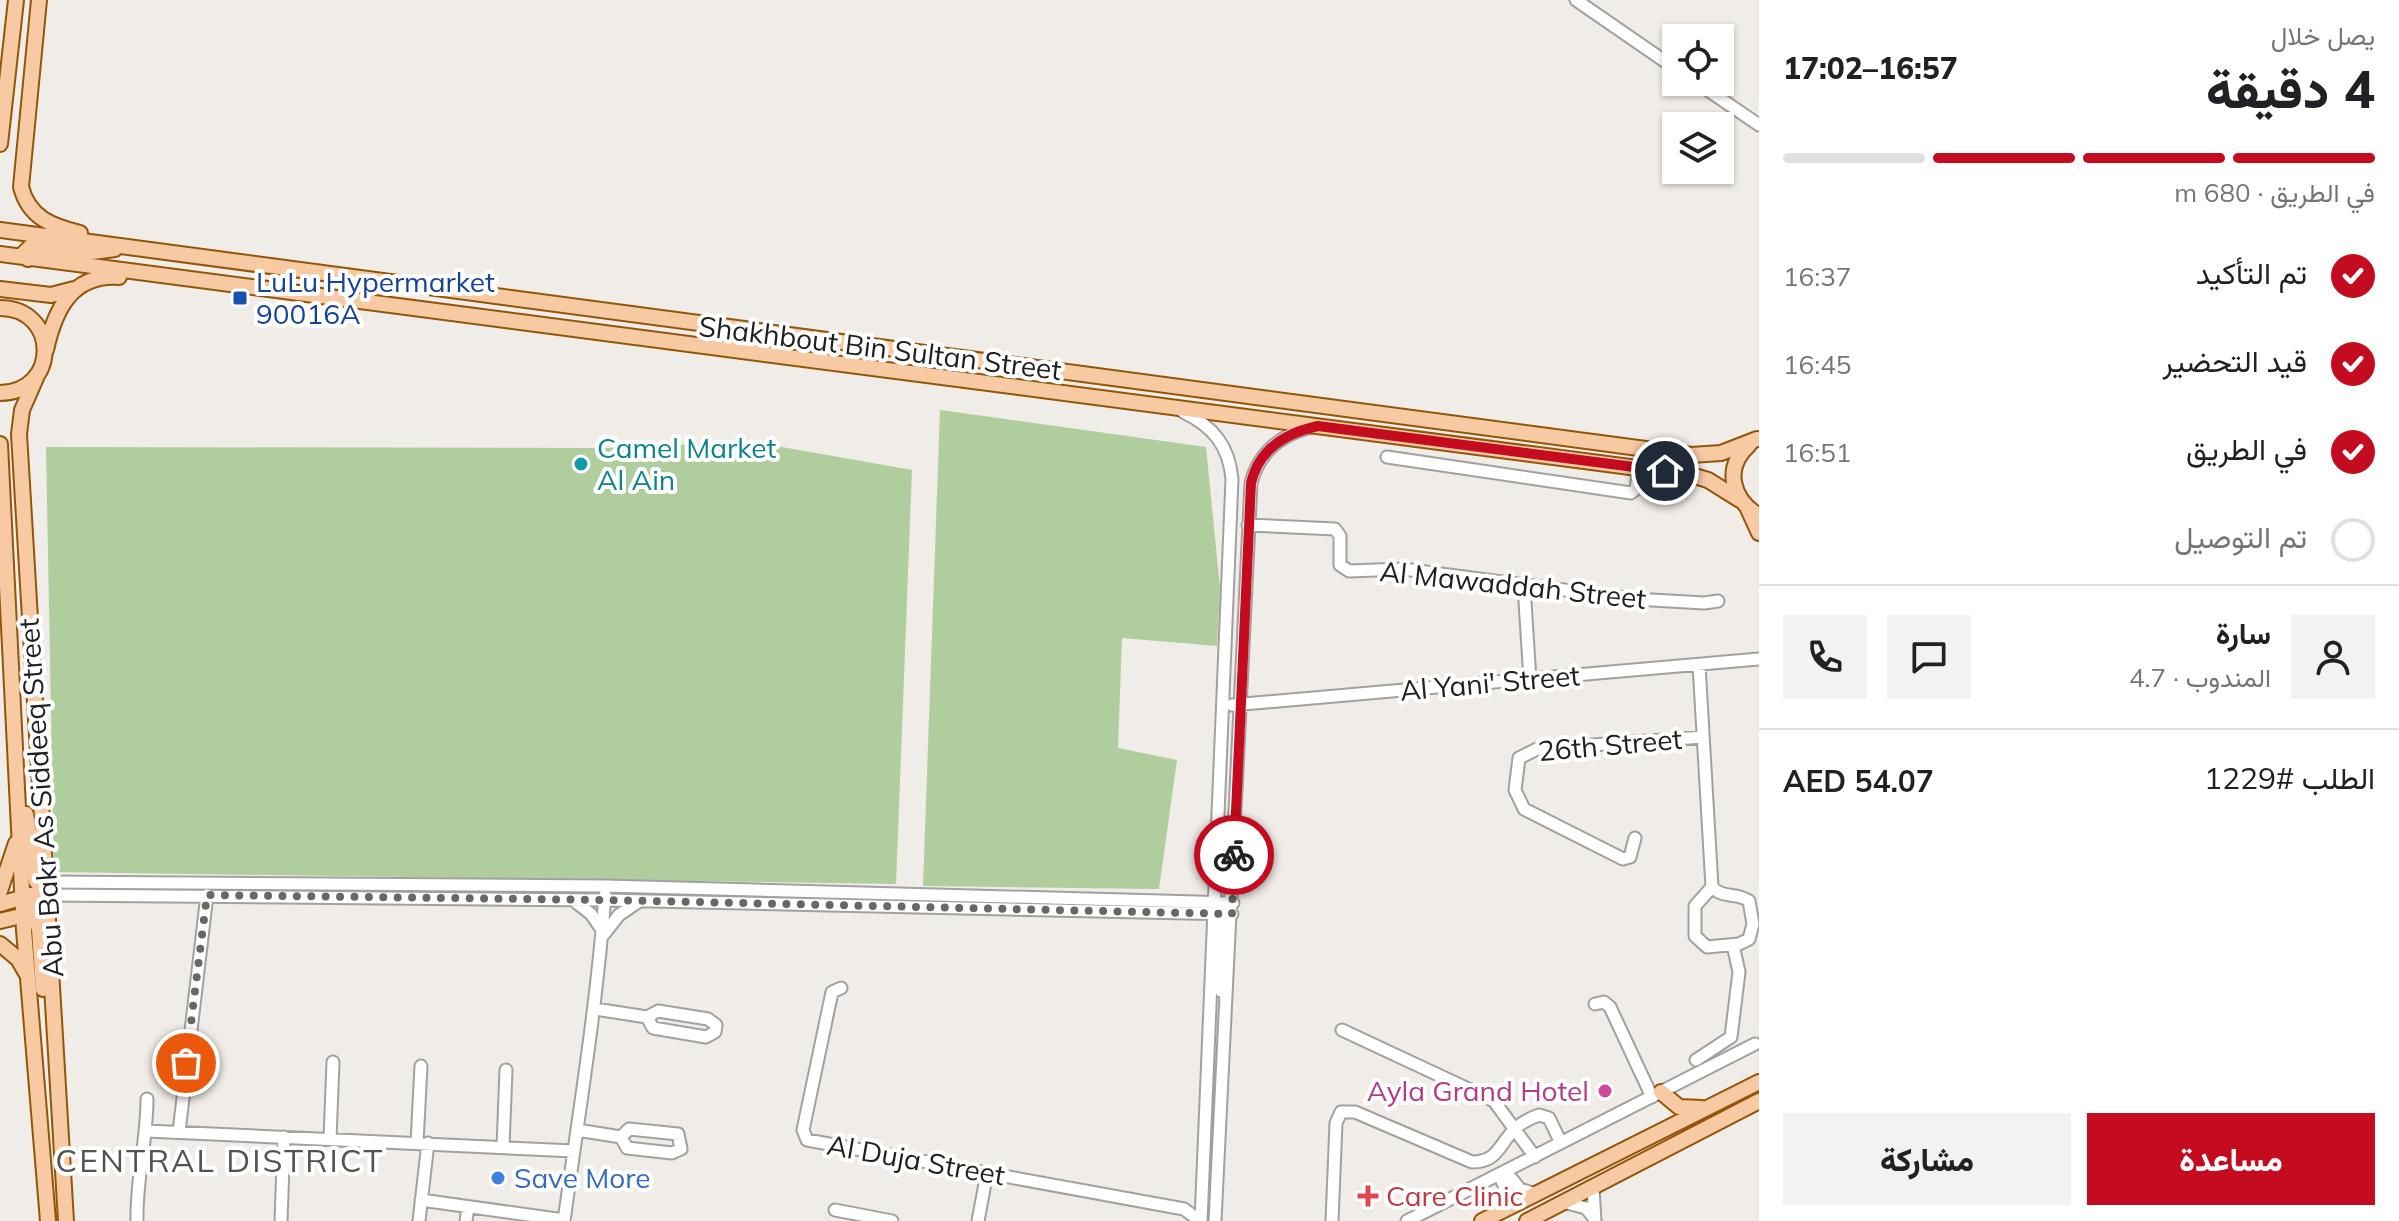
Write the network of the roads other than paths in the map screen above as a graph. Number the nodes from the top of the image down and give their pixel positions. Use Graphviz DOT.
graph roads {
  1 [pos="16,0"];
  2 [pos="39,0"];
  3 [pos="1576,0"];
  4 [pos="1662,59"];
  5 [pos="1717,96"];
  6 [pos="4,99"];
  7 [pos="28,108"];
  8 [pos="1759,125"];
  9 [pos="0,144"];
  10 [pos="0,230"];
  11 [pos="122,246"];
  12 [pos="0,254"];
  13 [pos="28,259"];
  14 [pos="252,285"];
  15 [pos="75,288"];
  16 [pos="0,289"];
  17 [pos="0,308"];
  18 [pos="46,350"];
  19 [pos="36,378"];
  20 [pos="0,393"];
  21 [pos="1172,407"];
  22 [pos="1318,426"];
  23 [pos="1758,439"];
  24 [pos="0,444"];
  25 [pos="1387,457"];
  26 [pos="1639,468"];
  27 [pos="1749,508"];
  28 [pos="1248,525"];
  29 [pos="1759,533"];
  30 [pos="1524,586"];
  31 [pos="1718,601"];
  32 [pos="1758,659"];
  33 [pos="1699,665"];
  34 [pos="1530,680"];
  35 [pos="1223,705"];
  36 [pos="1239,705"];
  37 [pos="1703,737"];
  38 [pos="20,802"];
  39 [pos="21,819"];
  40 [pos="1635,838"];
  41 [pos="609,886"];
  42 [pos="1712,887"];
  43 [pos="45,889"];
  44 [pos="0,891"];
  45 [pos="207,895"];
  46 [pos="23,898"];
  47 [pos="572,899"];
  48 [pos="608,900"];
  49 [pos="639,901"];
  50 [pos="0,904"];
  51 [pos="1223,909"];
  52 [pos="29,915"];
  53 [pos="0,921"];
  54 [pos="604,934"];
  55 [pos="0,944"];
  56 [pos="1733,945"];
  57 [pos="28,980"];
  58 [pos="841,988"];
  59 [pos="1595,1004"];
  60 [pos="595,1009"];
  61 [pos="647,1017"];
  62 [pos="1342,1030"];
  63 [pos="1755,1044"];
  64 [pos="54,1048"];
  65 [pos="1696,1060"];
  66 [pos="333,1062"];
  67 [pos="421,1066"];
  68 [pos="506,1070"];
  69 [pos="1757,1083"];
  70 [pos="1656,1094"];
  71 [pos="147,1099"];
  72 [pos="1758,1102"];
  73 [pos="1710,1107"];
  74 [pos="1515,1128"];
  75 [pos="577,1130"];
  76 [pos="147,1131"];
  77 [pos="179,1132"];
  78 [pos="284,1137"];
  79 [pos="621,1137"];
  80 [pos="330,1139"];
  81 [pos="423,1143"];
  82 [pos="1561,1143"];
  83 [pos="503,1147"];
  84 [pos="574,1151"];
  85 [pos="1535,1157"];
  86 [pos="987,1173"];
  87 [pos="1503,1174"];
  88 [pos="1593,1188"];
  89 [pos="1536,1194"];
  90 [pos="1201,1197"];
  91 [pos="421,1200"];
  92 [pos="1567,1203"];
  93 [pos="468,1207"];
  94 [pos="1184,1209"];
  95 [pos="835,1210"];
  96 [pos="1504,1210"];
  97 [pos="515,1217"];
  98 [pos="564,1220"];
  99 [pos="1595,1220"];
  100 [pos="48,1221"];
  101 [pos="66,1221"];
  102 [pos="137,1221"];
  103 [pos="281,1221"];
  104 [pos="419,1221"];
  105 [pos="466,1221"];
  106 [pos="892,1221"];
  107 [pos="978,1221"];
  108 [pos="1200,1221"];
  109 [pos="1215,1221"];
  110 [pos="1332,1221"];
  111 [pos="1407,1221"];
  112 [pos="1482,1221"];
  113 [pos="1527,1221"];
  1 -- 6 [label="main road"];
  2 -- 7 [label="main road"];
  3 -- 4 [label="street"];
  5 -- 8 [label="street"];
  6 -- 7 [label="main road"];
  6 -- 9 [label="main road"];
  7 -- 11 [label="main road"];
  10 -- 11 [label="main road, Shakhbout Bin Sultan Street"];
  11 -- 13 [label="main road"];
  11 -- 23 [label="main road, Shakhbout Bin Sultan Street"];
  12 -- 13 [label="main road, Shakhbout Bin Sultan Street"];
  13 -- 14 [label="main road, Shakhbout Bin Sultan Street"];
  14 -- 15 [label="main road"];
  14 -- 21 [label="main road, Shakhbout Bin Sultan Street"];
  15 -- 16 [label="main road"];
  15 -- 18 [label="main road, Abu Bakr As Siddeeq Street"];
  17 -- 18 [label="main road"];
  18 -- 19 [label="main road, Abu Bakr As Siddeeq Street"];
  19 -- 20 [label="main road"];
  19 -- 43 [label="main road, Abu Bakr As Siddeeq Street"];
  21 -- 22 [label="main road, Shakhbout Bin Sultan Street"];
  21 -- 35 [label="street"];
  22 -- 26 [label="main road, Shakhbout Bin Sultan Street"];
  22 -- 28 [label="street"];
  23 -- 27 [label="main road"];
  24 -- 38 [label="main road, Abu Bakr As Siddeeq Street"];
  25 -- 26 [label="street"];
  26 -- 27 [label="main road, Shakhbout Bin Sultan Street"];
  27 -- 29 [label="main road"];
  28 -- 30 [label="street, Al Mawaddah Street"];
  28 -- 36 [label="street"];
  30 -- 31 [label="street, Al Mawaddah Street"];
  30 -- 34 [label="street"];
  32 -- 33 [label="street, Al Yani' Street"];
  33 -- 34 [label="street, Al Yani' Street"];
  33 -- 37 [label="street"];
  34 -- 36 [label="street, Al Yani' Street"];
  35 -- 36 [label="street, Al Yani' Street"];
  35 -- 51 [label="street"];
  36 -- 51 [label="street"];
  37 -- 40 [label="street, 26th Street"];
  37 -- 42 [label="street"];
  38 -- 39 [label="main road, Abu Bakr As Siddeeq Street"];
  38 -- 43 [label="main road"];
  39 -- 44 [label="main road"];
  39 -- 46 [label="main road, Abu Bakr As Siddeeq Street"];
  41 -- 43 [label="street"];
  41 -- 48 [label="street"];
  41 -- 51 [label="street"];
  42 -- 56 [label="street"];
  42 -- 56 [label="street"];
  43 -- 45 [label="street"];
  43 -- 46 [label="main road"];
  43 -- 52 [label="main road"];
  43 -- 64 [label="main road, Abu Bakr As Siddeeq Street"];
  45 -- 47 [label="street"];
  45 -- 77 [label="street"];
  46 -- 50 [label="main road"];
  46 -- 52 [label="main road, Abu Bakr As Siddeeq Street"];
  47 -- 48 [label="street"];
  47 -- 54 [label="street"];
  48 -- 49 [label="street"];
  48 -- 54 [label="street"];
  49 -- 51 [label="street"];
  49 -- 54 [label="street"];
  51 -- 90 [label="street"];
  51 -- 109 [label="street"];
  52 -- 53 [label="main road"];
  52 -- 57 [label="main road, Abu Bakr As Siddeeq Street"];
  52 -- 64 [label="main road"];
  54 -- 60 [label="street"];
  55 -- 57 [label="main road"];
  56 -- 65 [label="street"];
  57 -- 100 [label="main road, Abu Bakr As Siddeeq Street"];
  58 -- 86 [label="street, Al Duja Street"];
  59 -- 70 [label="street"];
  60 -- 61 [label="street"];
  60 -- 75 [label="street"];
  61 -- 61 [label="street"];
  62 -- 74 [label="street"];
  63 -- 70 [label="street"];
  64 -- 101 [label="main road, Abu Bakr As Siddeeq Street"];
  66 -- 80 [label="street"];
  67 -- 81 [label="street"];
  68 -- 83 [label="street"];
  69 -- 73 [label="main road"];
  70 -- 73 [label="main road"];
  70 -- 82 [label="street"];
  71 -- 76 [label="street"];
  72 -- 88 [label="main road"];
  73 -- 89 [label="main road"];
  74 -- 82 [label="street"];
  74 -- 85 [label="street"];
  74 -- 110 [label="street"];
  75 -- 79 [label="street"];
  75 -- 84 [label="street"];
  76 -- 77 [label="street"];
  76 -- 102 [label="street"];
  77 -- 78 [label="street"];
  78 -- 80 [label="street"];
  78 -- 103 [label="street"];
  79 -- 79 [label="street"];
  80 -- 81 [label="street"];
  81 -- 83 [label="street"];
  81 -- 91 [label="street"];
  82 -- 85 [label="street"];
  83 -- 84 [label="street"];
  84 -- 98 [label="street"];
  85 -- 87 [label="street"];
  86 -- 94 [label="street, Al Duja Street"];
  86 -- 107 [label="street"];
  87 -- 89 [label="street"];
  87 -- 96 [label="street"];
  87 -- 111 [label="street"];
  88 -- 92 [label="main road"];
  88 -- 99 [label="street"];
  89 -- 96 [label="main road"];
  90 -- 94 [label="street"];
  90 -- 108 [label="street"];
  91 -- 93 [label="street"];
  91 -- 104 [label="street"];
  92 -- 99 [label="street"];
  92 -- 113 [label="main road"];
  93 -- 97 [label="street"];
  93 -- 105 [label="street"];
  94 -- 108 [label="street, Al Duja Street"];
  95 -- 106 [label="street"];
  96 -- 112 [label="main road"];
  97 -- 98 [label="street"];
}
